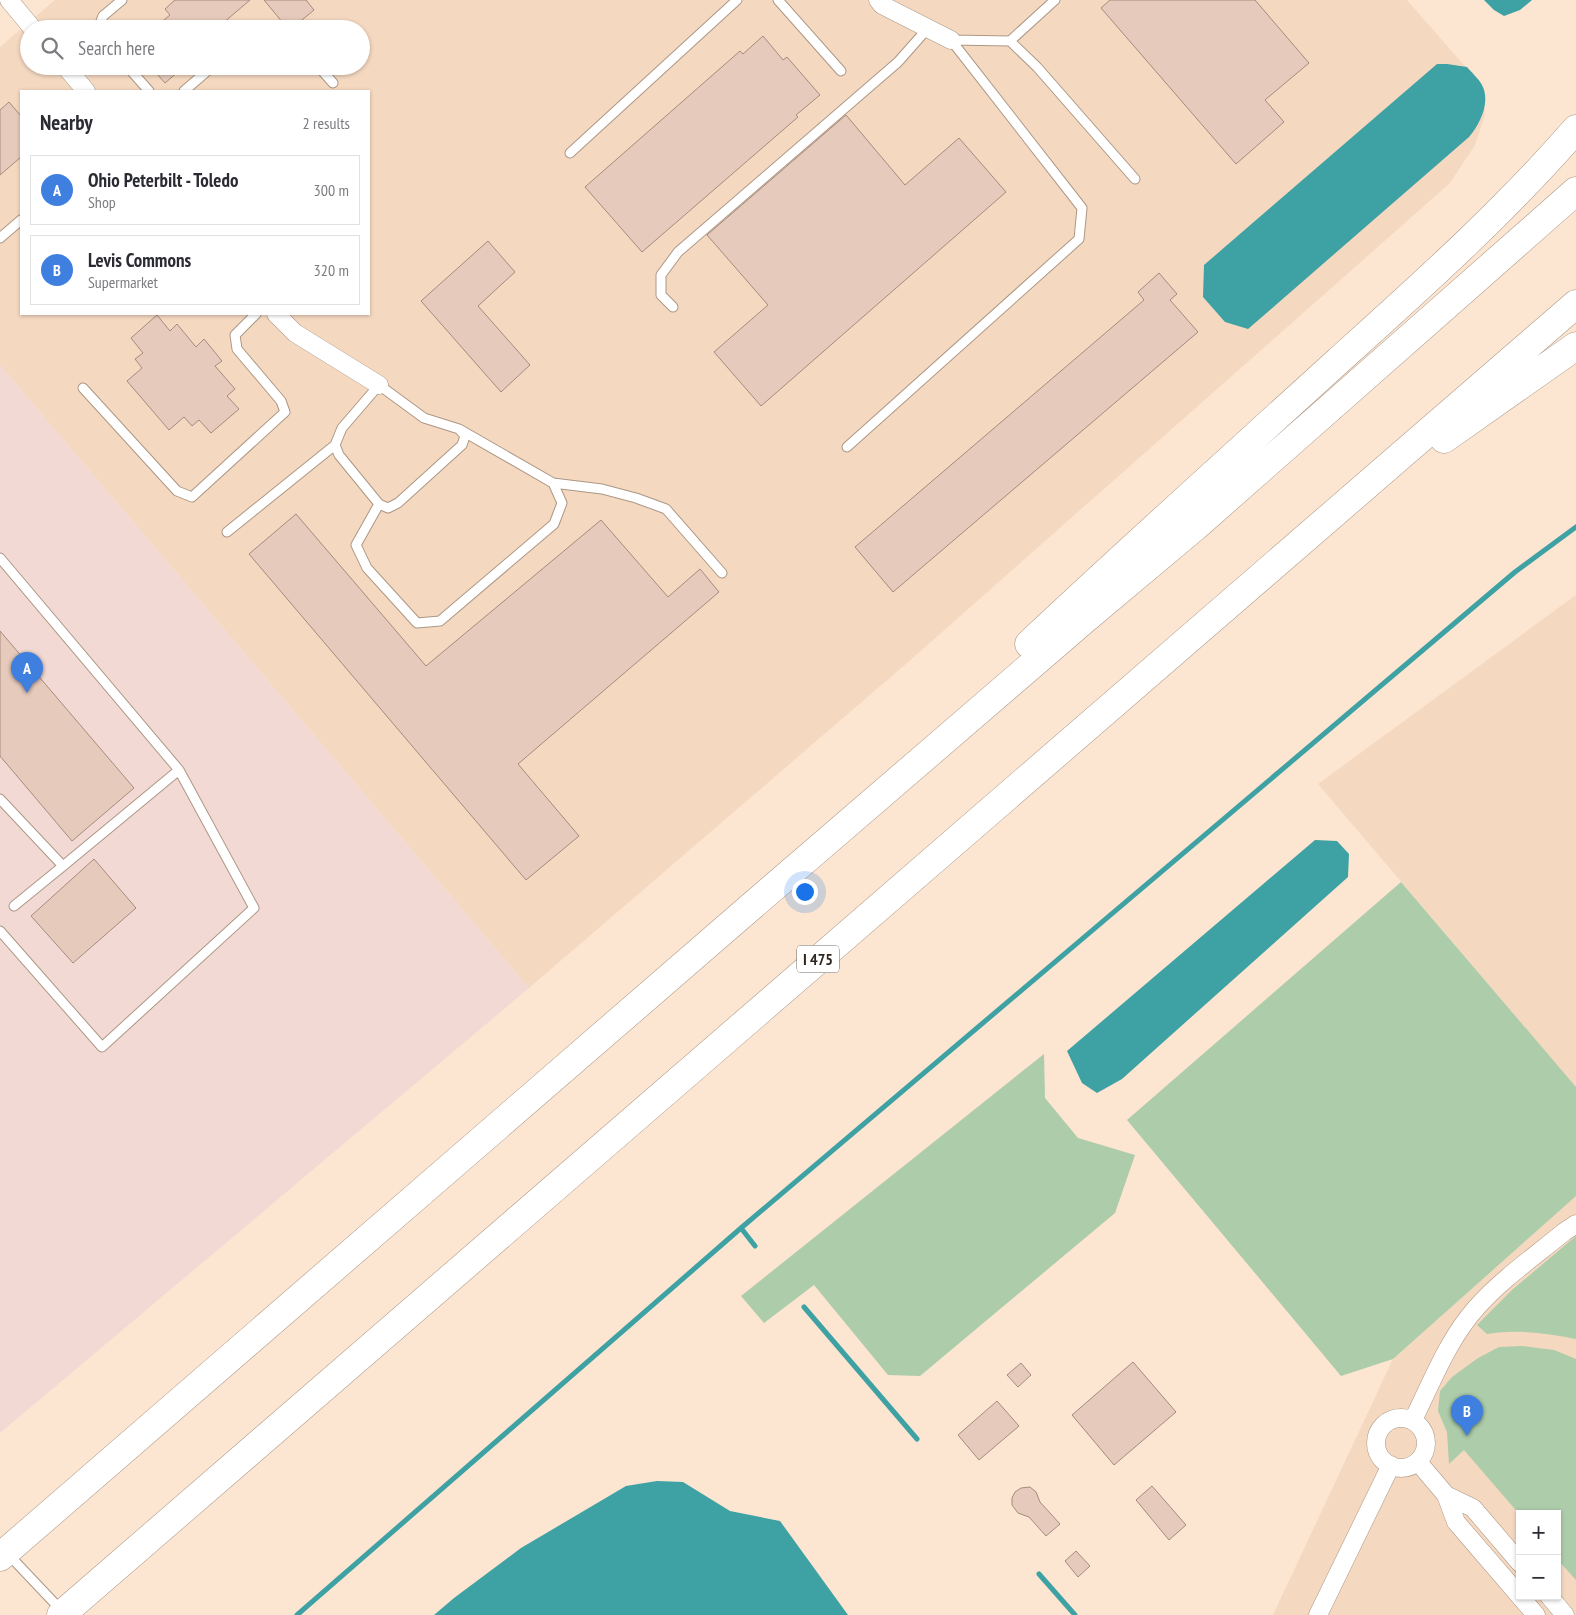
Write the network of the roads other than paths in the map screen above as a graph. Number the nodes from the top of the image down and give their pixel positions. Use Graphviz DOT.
graph roads {
  1 [pos="9,0"];
  2 [pos="122,0"];
  3 [pos="737,0"];
  4 [pos="778,0"];
  5 [pos="878,0"];
  6 [pos="1055,0"];
  7 [pos="26,20"];
  8 [pos="101,20"];
  9 [pos="928,28"];
  10 [pos="952,40"];
  11 [pos="1010,42"];
  12 [pos="841,71"];
  13 [pos="73,75"];
  14 [pos="135,75"];
  15 [pos="203,75"];
  16 [pos="326,75"];
  17 [pos="333,83"];
  18 [pos="85,90"];
  19 [pos="148,90"];
  20 [pos="185,90"];
  21 [pos="1576,129"];
  22 [pos="570,152"];
  23 [pos="1135,180"];
  24 [pos="1576,191"];
  25 [pos="20,221"];
  26 [pos="0,238"];
  27 [pos="1576,304"];
  28 [pos="672,307"];
  29 [pos="255,315"];
  30 [pos="277,315"];
  31 [pos="1576,346"];
  32 [pos="379,385"];
  33 [pos="83,388"];
  34 [pos="459,429"];
  35 [pos="335,445"];
  36 [pos="848,447"];
  37 [pos="553,483"];
  38 [pos="379,504"];
  39 [pos="227,532"];
  40 [pos="0,558"];
  41 [pos="722,573"];
  42 [pos="1234,599"];
  43 [pos="179,770"];
  44 [pos="0,799"];
  45 [pos="63,866"];
  46 [pos="14,906"];
  47 [pos="746,910"];
  48 [pos="0,931"];
  49 [pos="1576,1224"];
  50 [pos="1413,1420"];
  51 [pos="1418,1462"];
  52 [pos="1391,1466"];
  53 [pos="1446,1495"];
  54 [pos="3,1554"];
  55 [pos="1516,1558"];
  56 [pos="1552,1600"];
  57 [pos="62,1614"];
  58 [pos="1318,1615"];
  59 [pos="1536,1615"];
  60 [pos="1565,1615"];
  1 -- 7 [label="street"];
  2 -- 8 [label="lane"];
  3 -- 22 [label="lane"];
  4 -- 12 [label="lane"];
  5 -- 9 [label="street"];
  6 -- 11 [label="lane"];
  9 -- 10 [label="street"];
  9 -- 28 [label="lane"];
  10 -- 11 [label="lane"];
  10 -- 36 [label="lane"];
  11 -- 23 [label="lane"];
  13 -- 18 [label="street"];
  14 -- 19 [label="lane"];
  15 -- 20 [label="lane"];
  16 -- 17 [label="lane"];
  21 -- 47 [label="highway"];
  24 -- 47 [label="highway"];
  25 -- 26 [label="lane"];
  27 -- 42 [label="highway, I 475"];
  29 -- 33 [label="lane"];
  30 -- 32 [label="street"];
  31 -- 42 [label="highway"];
  32 -- 34 [label="lane"];
  32 -- 35 [label="lane"];
  34 -- 37 [label="lane"];
  34 -- 38 [label="lane"];
  35 -- 38 [label="lane"];
  35 -- 39 [label="lane"];
  37 -- 38 [label="lane"];
  37 -- 41 [label="lane"];
  40 -- 43 [label="lane"];
  42 -- 57 [label="highway, I 475"];
  43 -- 45 [label="lane"];
  43 -- 48 [label="lane"];
  44 -- 45 [label="lane"];
  45 -- 46 [label="lane"];
  47 -- 54 [label="highway"];
  49 -- 50 [label="street"];
  50 -- 51 [label="street"];
  50 -- 52 [label="street"];
  51 -- 52 [label="street"];
  51 -- 53 [label="street"];
  52 -- 58 [label="street"];
  53 -- 55 [label="street"];
  53 -- 59 [label="street"];
  54 -- 57 [label="lane"];
  56 -- 60 [label="street"];
}
